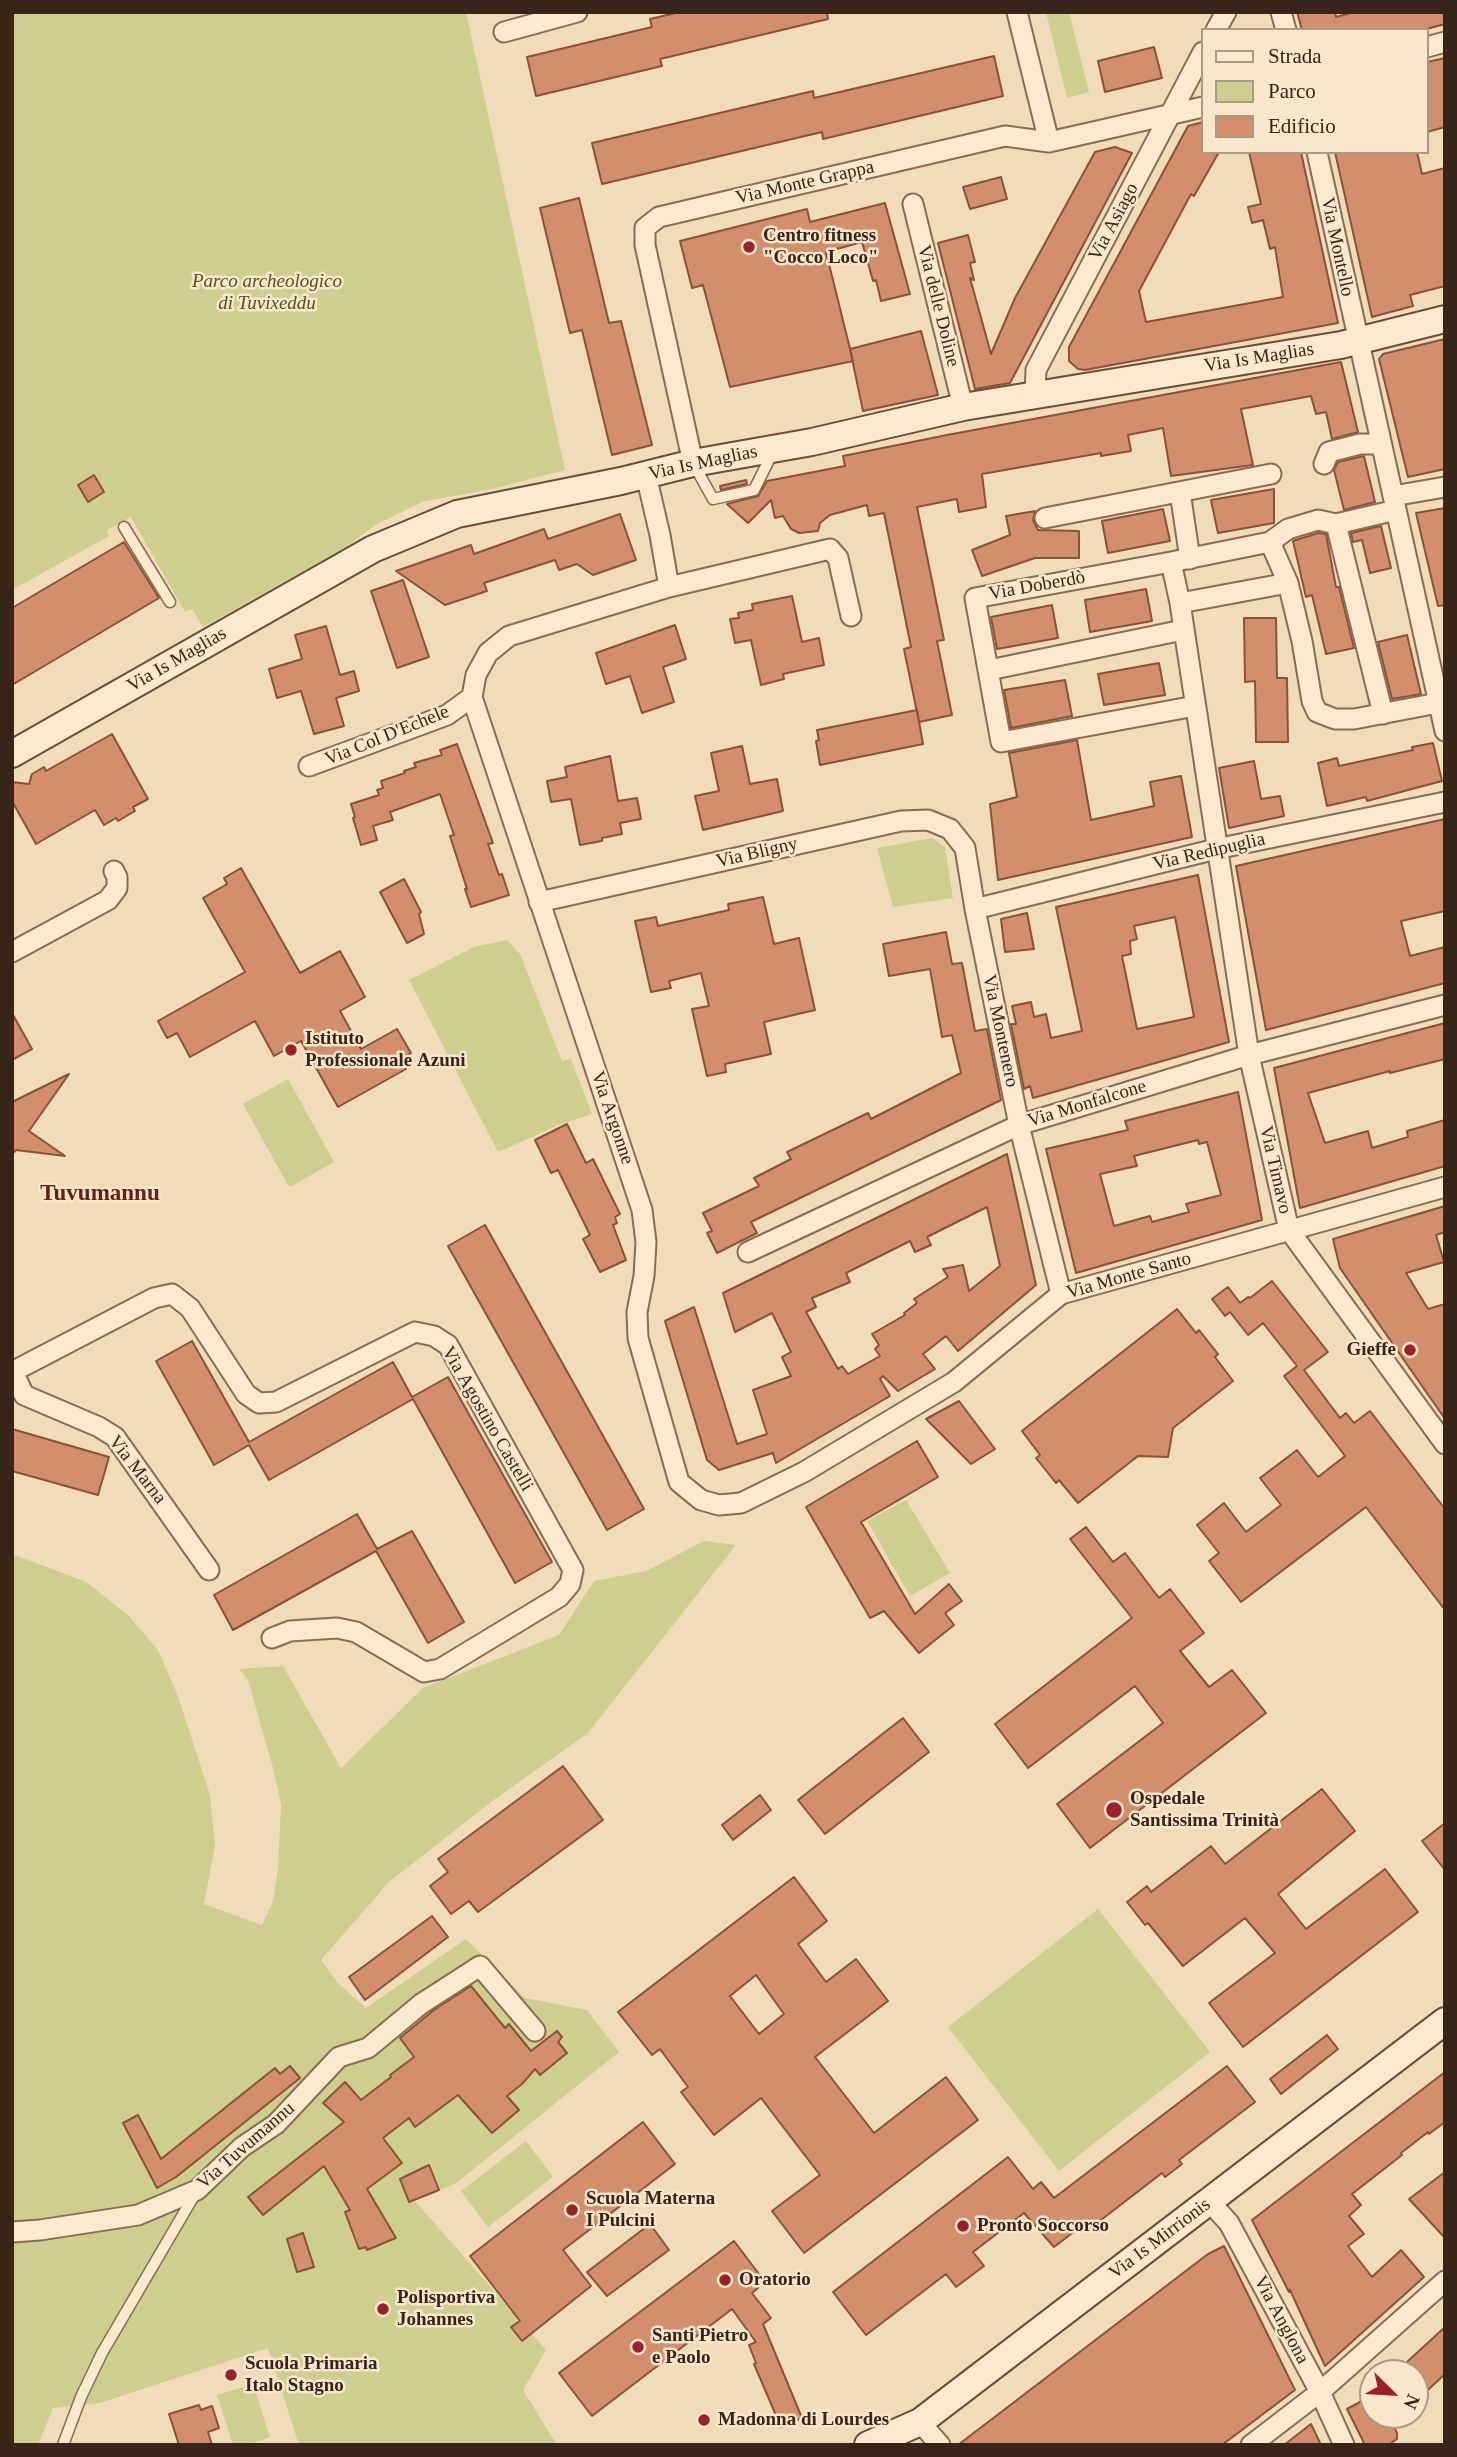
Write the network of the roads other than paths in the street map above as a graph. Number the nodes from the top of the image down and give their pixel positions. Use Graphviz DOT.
graph roads {
  1 [pos="578,12"];
  2 [pos="1017,12"];
  3 [pos="1226,12"];
  4 [pos="1217,28"];
  5 [pos="504,32"];
  6 [pos="1202,54"];
  7 [pos="1202,107"];
  8 [pos="1168,115"];
  9 [pos="1049,142"];
  10 [pos="1317,154"];
  11 [pos="913,204"];
  12 [pos="1445,319"];
  13 [pos="1358,341"];
  14 [pos="1035,395"];
  15 [pos="963,407"];
  16 [pos="1381,444"];
  17 [pos="775,449"];
  18 [pos="693,463"];
  19 [pos="1324,464"];
  20 [pos="1271,474"];
  21 [pos="646,475"];
  22 [pos="1445,487"];
  23 [pos="1180,492"];
  24 [pos="1395,503"];
  25 [pos="1045,518"];
  26 [pos="1336,524"];
  27 [pos="124,527"];
  28 [pos="1270,542"];
  29 [pos="1181,560"];
  30 [pos="1288,583"];
  31 [pos="669,587"];
  32 [pos="170,602"];
  33 [pos="1180,603"];
  34 [pos="851,616"];
  35 [pos="1183,630"];
  36 [pos="989,670"];
  37 [pos="472,698"];
  38 [pos="1438,704"];
  39 [pos="1195,706"];
  40 [pos="1382,714"];
  41 [pos="1445,731"];
  42 [pos="12,754"];
  43 [pos="309,766"];
  44 [pos="1445,802"];
  45 [pos="965,848"];
  46 [pos="1216,849"];
  47 [pos="114,871"];
  48 [pos="540,902"];
  49 [pos="975,909"];
  50 [pos="12,952"];
  51 [pos="1445,1005"];
  52 [pos="1249,1055"];
  53 [pos="1018,1125"];
  54 [pos="1445,1187"];
  55 [pos="1289,1230"];
  56 [pos="748,1252"];
  57 [pos="1061,1294"];
  58 [pos="13,1372"];
  59 [pos="1445,1444"];
  60 [pos="741,1503"];
  61 [pos="209,1570"];
  62 [pos="272,1639"];
  63 [pos="1445,2021"];
  64 [pos="535,2031"];
  65 [pos="197,2190"];
  66 [pos="1209,2202"];
  67 [pos="12,2232"];
  68 [pos="1445,2281"];
  69 [pos="1320,2392"];
  70 [pos="920,2422"];
  71 [pos="63,2445"];
  72 [pos="868,2445"];
  73 [pos="940,2445"];
  74 [pos="1251,2445"];
  75 [pos="1344,2445"];
  1 -- 5 [label="street"];
  2 -- 9 [label="street"];
  3 -- 4 [label="street"];
  6 -- 8 [label="street, Via Asiago"];
  7 -- 8 [label="street, Via Monte Grappa"];
  8 -- 9 [label="street, Via Monte Grappa"];
  8 -- 14 [label="street, Via Asiago"];
  9 -- 18 [label="street, Via Monte Grappa"];
  10 -- 13 [label="street, Via Montello"];
  11 -- 15 [label="street, Via delle Doline"];
  12 -- 13 [label="street, Via Is Maglias"];
  13 -- 14 [label="street, Via Is Maglias"];
  13 -- 16 [label="street"];
  14 -- 15 [label="street, Via Is Maglias"];
  15 -- 17 [label="street, Via Is Maglias"];
  16 -- 19 [label="street"];
  16 -- 24 [label="street"];
  17 -- 18 [label="street, Via Is Maglias"];
  17 -- 18 [label="lane"];
  18 -- 21 [label="street, Via Is Maglias"];
  20 -- 23 [label="street"];
  21 -- 31 [label="street"];
  21 -- 42 [label="street, Via Is Maglias"];
  22 -- 24 [label="street, Via Doberdò"];
  23 -- 25 [label="street"];
  23 -- 29 [label="street"];
  24 -- 26 [label="street, Via Doberdò"];
  24 -- 38 [label="street"];
  26 -- 28 [label="street, Via Doberdò"];
  26 -- 40 [label="street"];
  27 -- 32 [label="lane"];
  28 -- 29 [label="street, Via Doberdò"];
  28 -- 30 [label="street"];
  29 -- 33 [label="street"];
  29 -- 36 [label="street, Via Doberdò"];
  30 -- 33 [label="street"];
  30 -- 40 [label="street"];
  31 -- 34 [label="street, Via Col D'Echele"];
  31 -- 37 [label="street, Via Col D'Echele"];
  33 -- 35 [label="street"];
  35 -- 36 [label="street"];
  35 -- 39 [label="street"];
  36 -- 39 [label="street, Via Doberdò"];
  37 -- 43 [label="street, Via Col D'Echele"];
  37 -- 48 [label="street, Via Argonne"];
  38 -- 40 [label="street"];
  38 -- 41 [label="street"];
  39 -- 46 [label="street"];
  44 -- 46 [label="street, Via Redipuglia"];
  45 -- 48 [label="street, Via Bligny"];
  45 -- 49 [label="street, Via Montenero"];
  46 -- 49 [label="street, Via Redipuglia"];
  46 -- 52 [label="street, Via Timavo"];
  47 -- 50 [label="street"];
  48 -- 60 [label="street, Via Argonne"];
  49 -- 53 [label="street, Via Montenero"];
  51 -- 52 [label="street, Via Monfalcone"];
  52 -- 53 [label="street, Via Monfalcone"];
  52 -- 55 [label="street, Via Timavo"];
  53 -- 56 [label="street, Via Monfalcone"];
  53 -- 57 [label="street, Via Montenero"];
  54 -- 55 [label="street, Via Monte Santo"];
  55 -- 57 [label="street, Via Monte Santo"];
  55 -- 59 [label="street, Via Timavo"];
  57 -- 60 [label="street, Via Monte Santo"];
  58 -- 61 [label="street, Via Marna"];
  58 -- 62 [label="street, Via Agostino Castelli"];
  63 -- 66 [label="street, Via Is Mirrionis"];
  64 -- 65 [label="street, Via Tuvumannu"];
  65 -- 67 [label="street, Via Tuvumannu"];
  65 -- 71 [label="lane"];
  66 -- 69 [label="street, Via Anglona"];
  66 -- 70 [label="street, Via Is Mirrionis"];
  68 -- 69 [label="street"];
  69 -- 74 [label="street"];
  69 -- 75 [label="street, Via Anglona"];
  70 -- 72 [label="street, Via Is Mirrionis"];
  70 -- 73 [label="street"];
}
